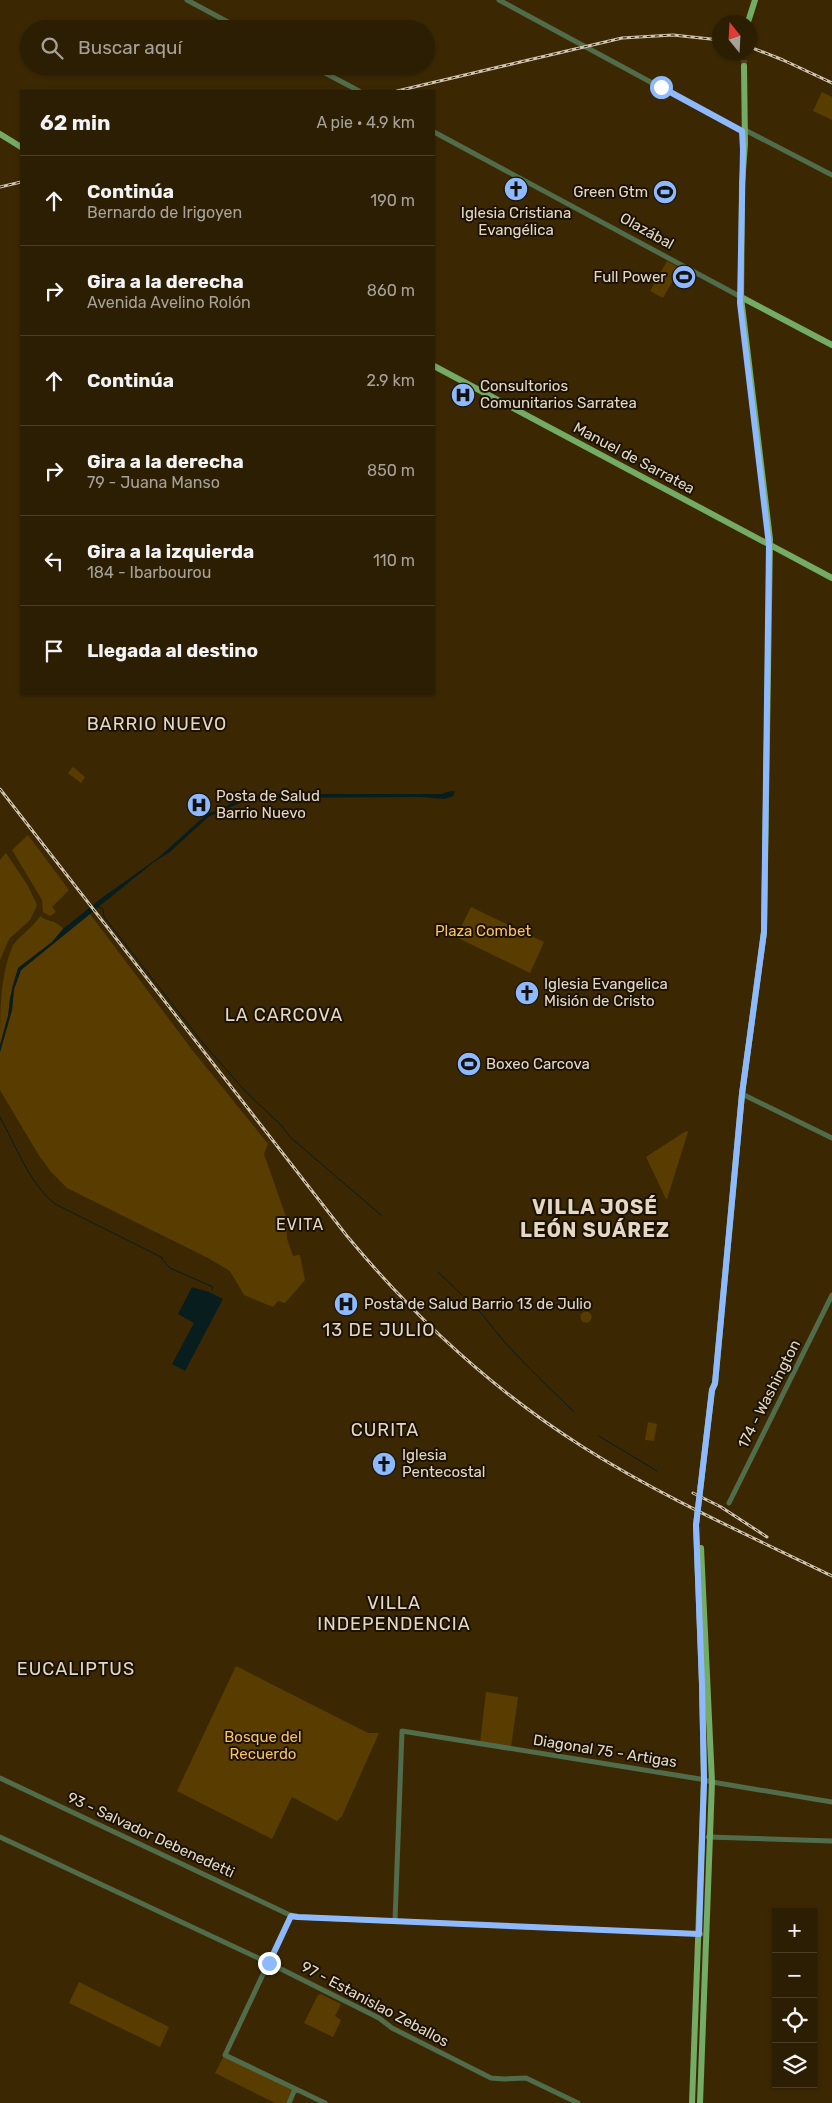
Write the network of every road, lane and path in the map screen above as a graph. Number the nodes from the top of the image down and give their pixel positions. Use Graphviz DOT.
graph roads {
  1 [pos="187,0"];
  2 [pos="498,0"];
  3 [pos="756,0"];
  4 [pos="751,15"];
  5 [pos="224,20"];
  6 [pos="744,66"];
  7 [pos="329,75"];
  8 [pos="357,90"];
  9 [pos="743,130"];
  10 [pos="435,133"];
  11 [pos="0,134"];
  12 [pos="0,138"];
  13 [pos="18,145"];
  14 [pos="832,175"];
  15 [pos="741,297"];
  16 [pos="832,345"];
  17 [pos="435,369"];
  18 [pos="769,547"];
  19 [pos="832,580"];
  20 [pos="742,1094"];
  21 [pos="832,1138"];
  22 [pos="832,1295"];
  23 [pos="729,1503"];
  24 [pos="702,1627"];
  25 [pos="702,1684"];
  26 [pos="698,1701"];
  27 [pos="0,1778"];
  28 [pos="704,1780"];
  29 [pos="712,1782"];
  30 [pos="832,1802"];
  31 [pos="0,1837"];
  32 [pos="706,1837"];
  33 [pos="832,1841"];
  34 [pos="291,1916"];
  35 [pos="395,1921"];
  36 [pos="699,1934"];
  37 [pos="707,1934"];
  38 [pos="269,1963"];
  39 [pos="295,2089"];
  40 [pos="289,2103"];
  41 [pos="325,2103"];
  42 [pos="578,2103"];
  43 [pos="692,2103"];
  44 [pos="700,2103"];
  1 -- 5 [label="street"];
  2 -- 9 [label="street"];
  3 -- 4 [label="main road"];
  6 -- 9 [label="main road"];
  7 -- 8 [label="street"];
  9 -- 14 [label="street"];
  9 -- 15 [label="main road"];
  10 -- 15 [label="street, Olazábal"];
  11 -- 13 [label="main road"];
  12 -- 13 [label="main road"];
  15 -- 16 [label="main road"];
  15 -- 18 [label="main road"];
  17 -- 18 [label="main road, Manuel de Sarratea"];
  18 -- 19 [label="main road, Manuel de Sarratea"];
  18 -- 20 [label="main road"];
  20 -- 21 [label="street"];
  20 -- 24 [label="main road"];
  22 -- 23 [label="street, 174 - Washington"];
  24 -- 25 [label="main road"];
  24 -- 29 [label="main road"];
  25 -- 26 [label="main road"];
  25 -- 28 [label="main road"];
  27 -- 34 [label="street, 93 - Salvador Debenedetti"];
  28 -- 29 [label="street, Diagonal 75 - Artigas"];
  28 -- 32 [label="main road"];
  28 -- 35 [label="street, Diagonal 75 - Artigas"];
  29 -- 30 [label="street, Diagonal 75 - Artigas"];
  29 -- 32 [label="main road"];
  31 -- 38 [label="street, 97 - Estanislao Zeballos"];
  32 -- 33 [label="street"];
  32 -- 36 [label="main road"];
  32 -- 37 [label="main road"];
  34 -- 35 [label="street"];
  34 -- 38 [label="street"];
  35 -- 36 [label="street"];
  36 -- 37 [label="street"];
  36 -- 43 [label="main road"];
  37 -- 44 [label="main road"];
  38 -- 39 [label="street"];
  38 -- 42 [label="street, 97 - Estanislao Zeballos"];
  39 -- 40 [label="street"];
  39 -- 41 [label="street"];
}
